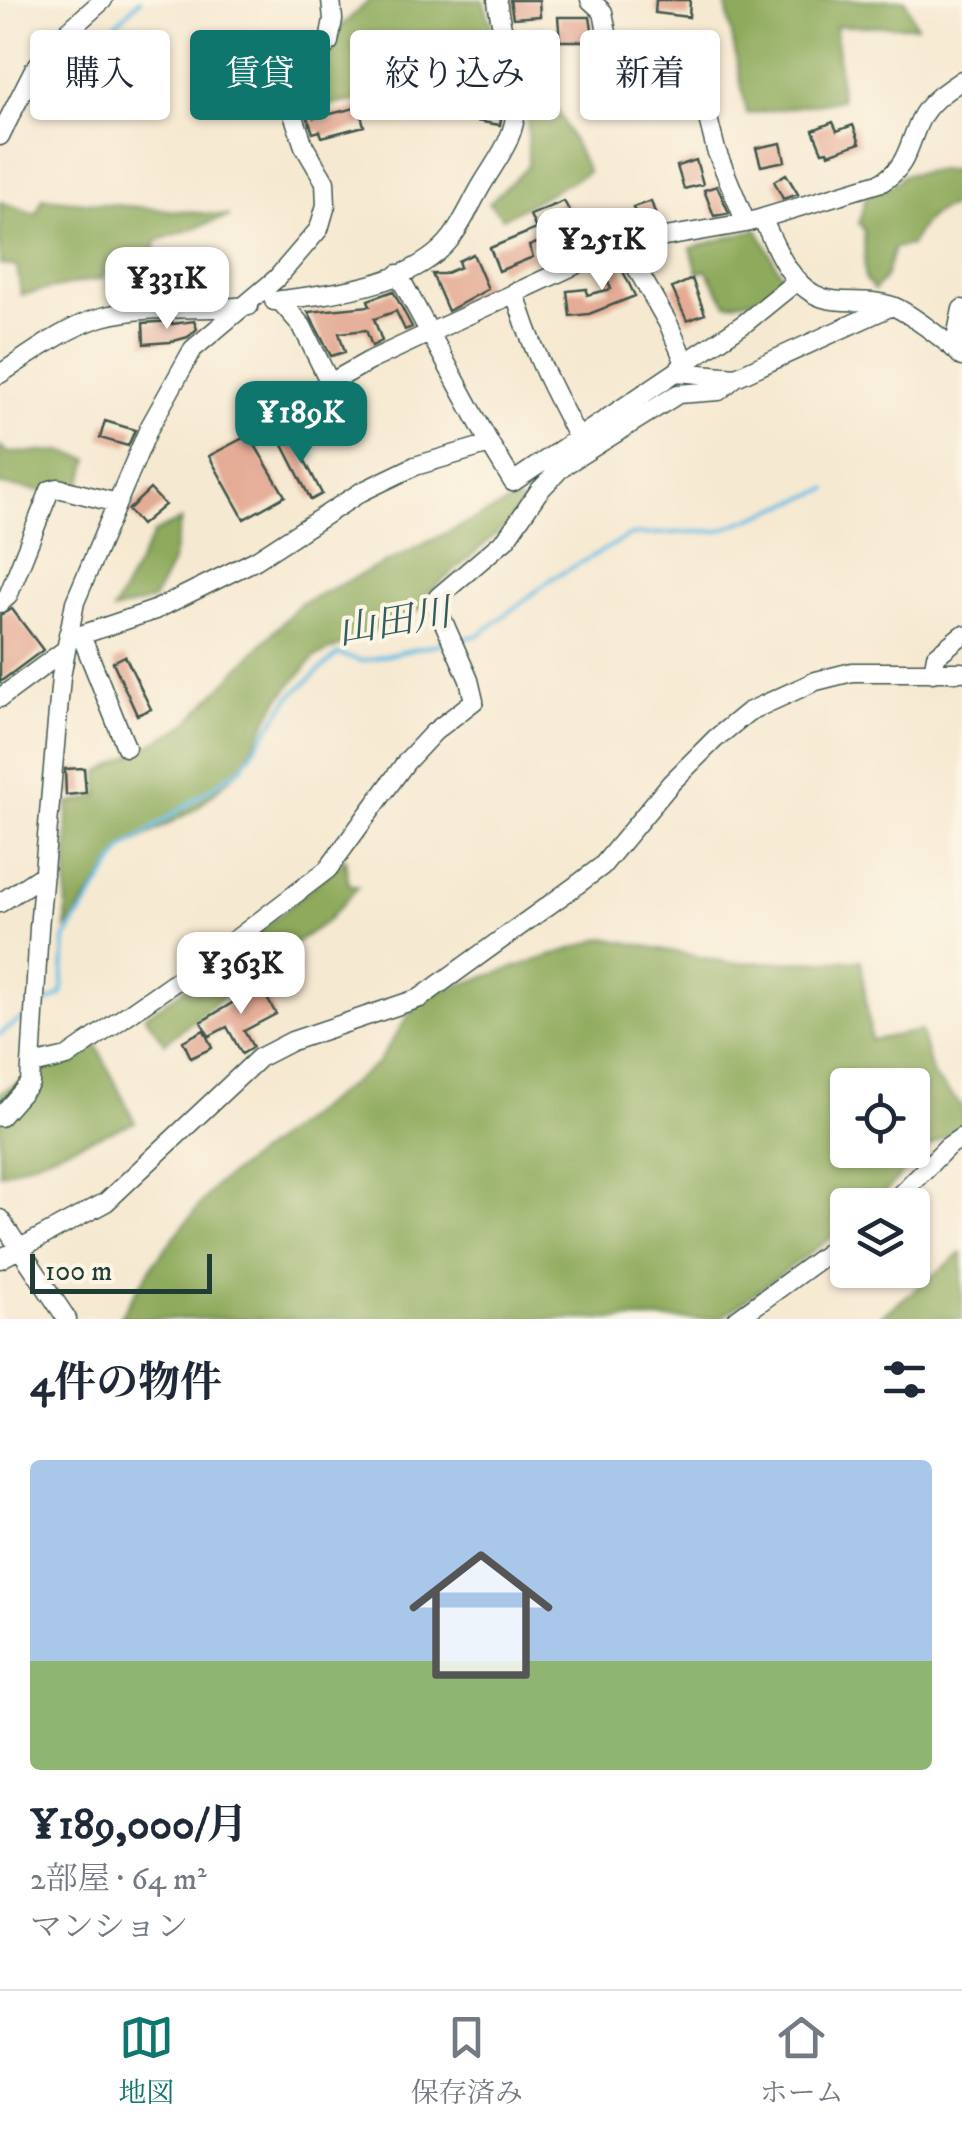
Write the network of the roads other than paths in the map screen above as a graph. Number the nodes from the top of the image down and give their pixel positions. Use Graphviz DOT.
graph roads {
  1 [pos="103,0"];
  2 [pos="331,0"];
  3 [pos="497,0"];
  4 [pos="590,0"];
  5 [pos="962,80"];
  6 [pos="0,136"];
  7 [pos="754,221"];
  8 [pos="624,246"];
  9 [pos="398,274"];
  10 [pos="798,280"];
  11 [pos="515,292"];
  12 [pos="280,300"];
  13 [pos="246,306"];
  14 [pos="892,306"];
  15 [pos="962,308"];
  16 [pos="428,334"];
  17 [pos="958,352"];
  18 [pos="681,367"];
  19 [pos="0,374"];
  20 [pos="736,376"];
  21 [pos="578,438"];
  22 [pos="490,444"];
  23 [pos="117,503"];
  24 [pos="0,603"];
  25 [pos="962,635"];
  26 [pos="71,640"];
  27 [pos="962,672"];
  28 [pos="933,673"];
  29 [pos="0,698"];
  30 [pos="126,748"];
  31 [pos="44,874"];
  32 [pos="0,904"];
  33 [pos="32,1065"];
  34 [pos="0,1117"];
  35 [pos="962,1137"];
  36 [pos="907,1188"];
  37 [pos="0,1219"];
  38 [pos="20,1251"];
  39 [pos="830,1251"];
  40 [pos="0,1259"];
  41 [pos="67,1319"];
  42 [pos="737,1319"];
  1 -- 6 [label="street"];
  2 -- 13 [label="street"];
  3 -- 9 [label="street"];
  4 -- 7 [label="street"];
  5 -- 7 [label="street"];
  7 -- 8 [label="street"];
  7 -- 10 [label="street"];
  8 -- 11 [label="street"];
  8 -- 18 [label="street"];
  9 -- 12 [label="street"];
  9 -- 16 [label="street"];
  10 -- 14 [label="street"];
  10 -- 18 [label="street"];
  11 -- 16 [label="street"];
  11 -- 21 [label="street"];
  12 -- 13 [label="street"];
  12 -- 16 [label="street"];
  13 -- 19 [label="street"];
  13 -- 23 [label="street"];
  14 -- 17 [label="street"];
  14 -- 20 [label="street"];
  15 -- 17 [label="street"];
  16 -- 22 [label="street"];
  18 -- 20 [label="street"];
  18 -- 21 [label="street"];
  20 -- 33 [label="street"];
  21 -- 22 [label="street"];
  22 -- 26 [label="street"];
  23 -- 24 [label="street"];
  23 -- 26 [label="street"];
  25 -- 28 [label="street"];
  26 -- 29 [label="street"];
  26 -- 30 [label="street"];
  26 -- 31 [label="street"];
  27 -- 28 [label="street"];
  28 -- 38 [label="street"];
  31 -- 32 [label="street"];
  31 -- 33 [label="street"];
  33 -- 34 [label="street"];
  35 -- 36 [label="street"];
  37 -- 38 [label="street"];
  38 -- 40 [label="street"];
  38 -- 41 [label="street"];
  39 -- 42 [label="street"];
}
